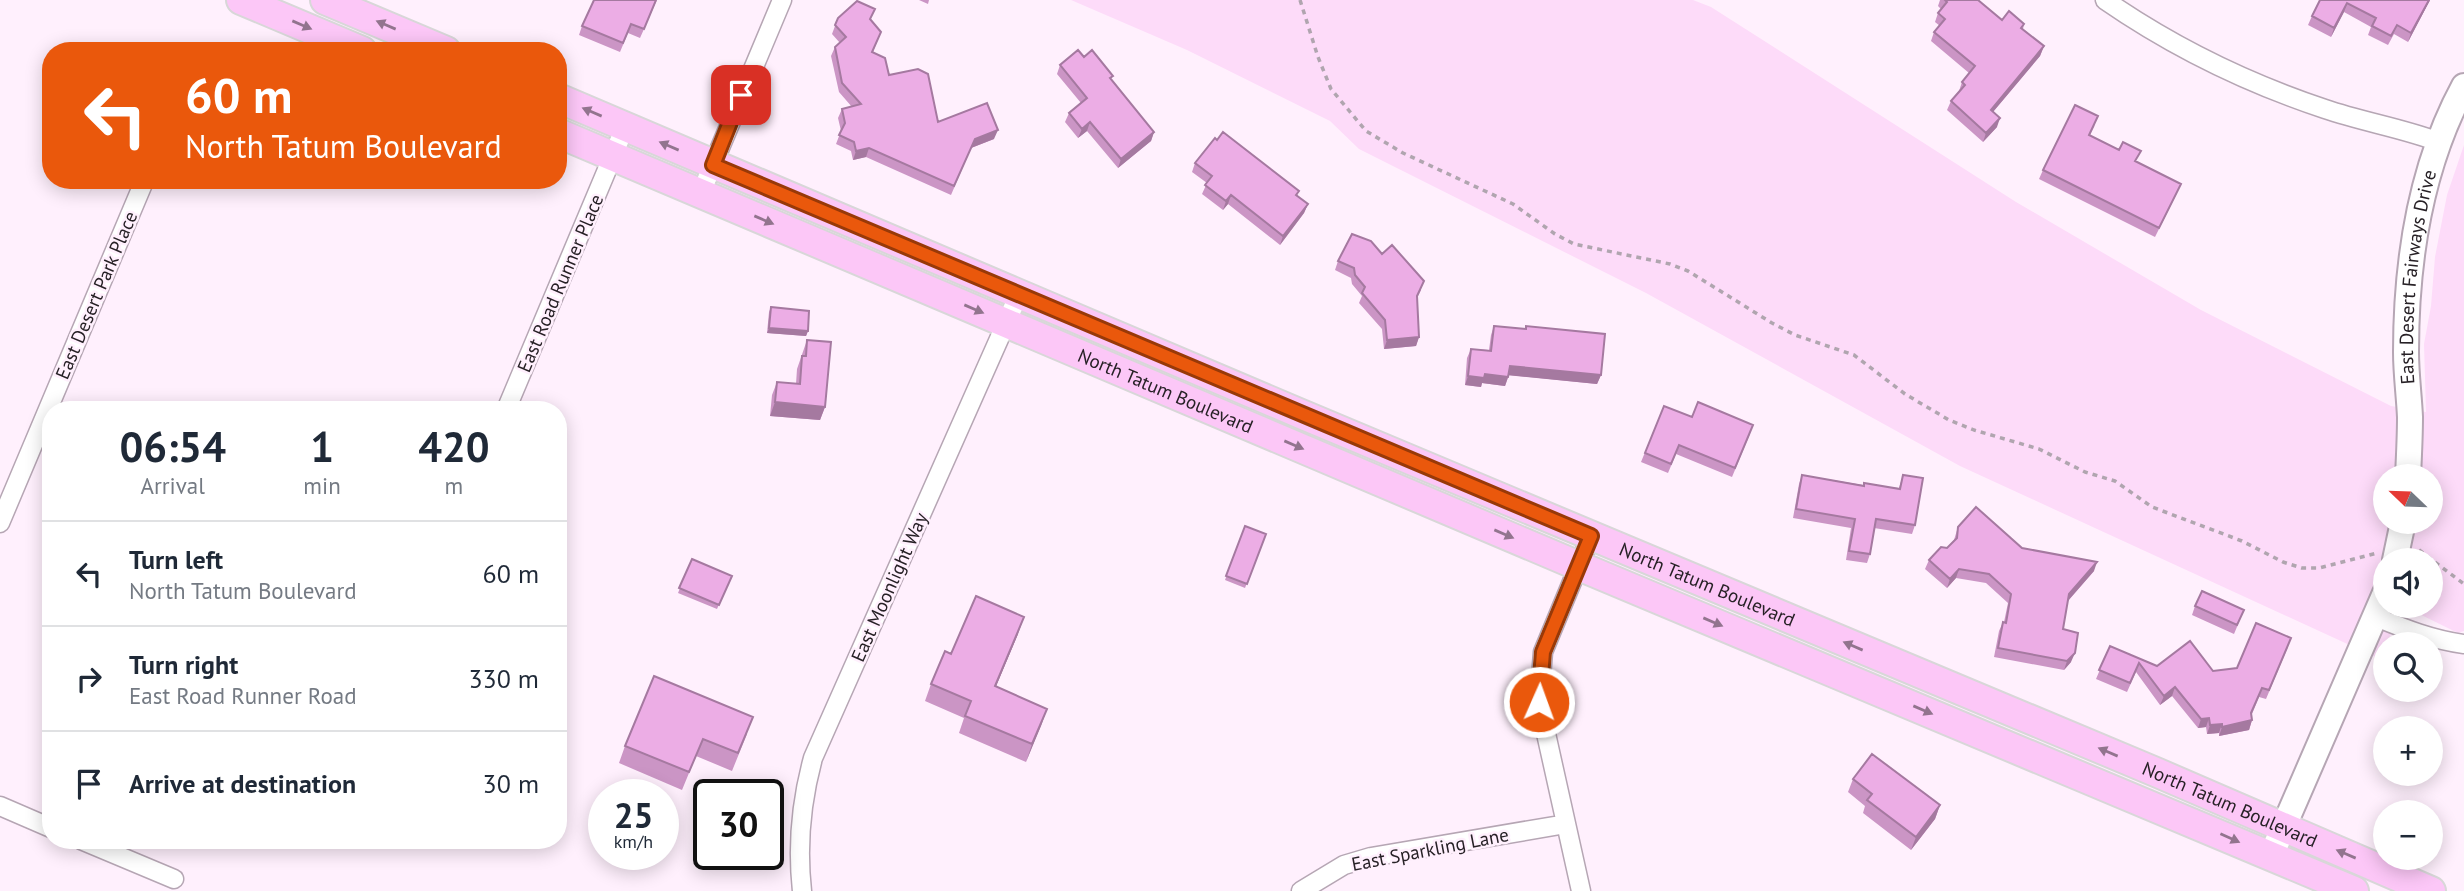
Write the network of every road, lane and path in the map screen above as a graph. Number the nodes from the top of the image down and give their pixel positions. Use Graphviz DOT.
graph roads {
  1 [pos="241,0"];
  2 [pos="326,0"];
  3 [pos="782,0"];
  4 [pos="1300,0"];
  5 [pos="2105,0"];
  6 [pos="341,42"];
  7 [pos="425,42"];
  8 [pos="2464,86"];
  9 [pos="567,102"];
  10 [pos="625,127"];
  11 [pos="567,137"];
  12 [pos="2438,142"];
  13 [pos="614,156"];
  14 [pos="713,165"];
  15 [pos="141,189"];
  16 [pos="701,193"];
  17 [pos="1019,294"];
  18 [pos="1006,322"];
  19 [pos="51,401"];
  20 [pos="510,401"];
  21 [pos="42,423"];
  22 [pos="2408,464"];
  23 [pos="0,523"];
  24 [pos="1591,536"];
  25 [pos="2373,553"];
  26 [pos="1579,566"];
  27 [pos="2443,568"];
  28 [pos="2464,584"];
  29 [pos="2376,618"];
  30 [pos="2378,618"];
  31 [pos="2464,644"];
  32 [pos="0,806"];
  33 [pos="42,824"];
  34 [pos="1566,824"];
  35 [pos="2283,827"];
  36 [pos="102,849"];
  37 [pos="2271,856"];
  38 [pos="174,879"];
  39 [pos="802,891"];
  40 [pos="1301,891"];
  41 [pos="1581,891"];
  42 [pos="2354,891"];
  43 [pos="2431,891"];
  1 -- 6 [label="main road, one-way"];
  7 -- 2 [label="main road, one-way"];
  3 -- 14 [label="street"];
  4 -- 25 [label="path"];
  5 -- 12 [label="street"];
  8 -- 12 [label="street, East Desert Fairways Drive"];
  10 -- 9 [label="main road, North Tatum Boulevard, one-way"];
  10 -- 13 [label="street, East Road Runner Place"];
  14 -- 10 [label="main road, North Tatum Boulevard, one-way"];
  11 -- 13 [label="main road, North Tatum Boulevard"];
  12 -- 22 [label="street, East Desert Fairways Drive"];
  13 -- 16 [label="main road, North Tatum Boulevard"];
  13 -- 20 [label="street, East Road Runner Place"];
  14 -- 16 [label="street"];
  14 -- 17 [label="main road, North Tatum Boulevard"];
  15 -- 19 [label="street, East Desert Park Place"];
  16 -- 18 [label="main road, North Tatum Boulevard, one-way"];
  17 -- 18 [label="street, East Moonlight Way"];
  17 -- 24 [label="main road, North Tatum Boulevard"];
  18 -- 26 [label="main road, North Tatum Boulevard, one-way"];
  18 -- 39 [label="street, East Moonlight Way"];
  21 -- 23 [label="street, East Desert Park Place"];
  24 -- 26 [label="street"];
  35 -- 24 [label="main road, North Tatum Boulevard, one-way"];
  26 -- 34 [label="street"];
  26 -- 37 [label="main road, North Tatum Boulevard, one-way"];
  27 -- 28 [label="path"];
  29 -- 35 [label="street"];
  30 -- 31 [label="street"];
  32 -- 33 [label="street"];
  34 -- 40 [label="street, East Sparkling Lane"];
  34 -- 41 [label="street"];
  35 -- 37 [label="street"];
  43 -- 35 [label="main road, North Tatum Boulevard, one-way"];
  36 -- 38 [label="street"];
  37 -- 42 [label="main road, North Tatum Boulevard"];
}
